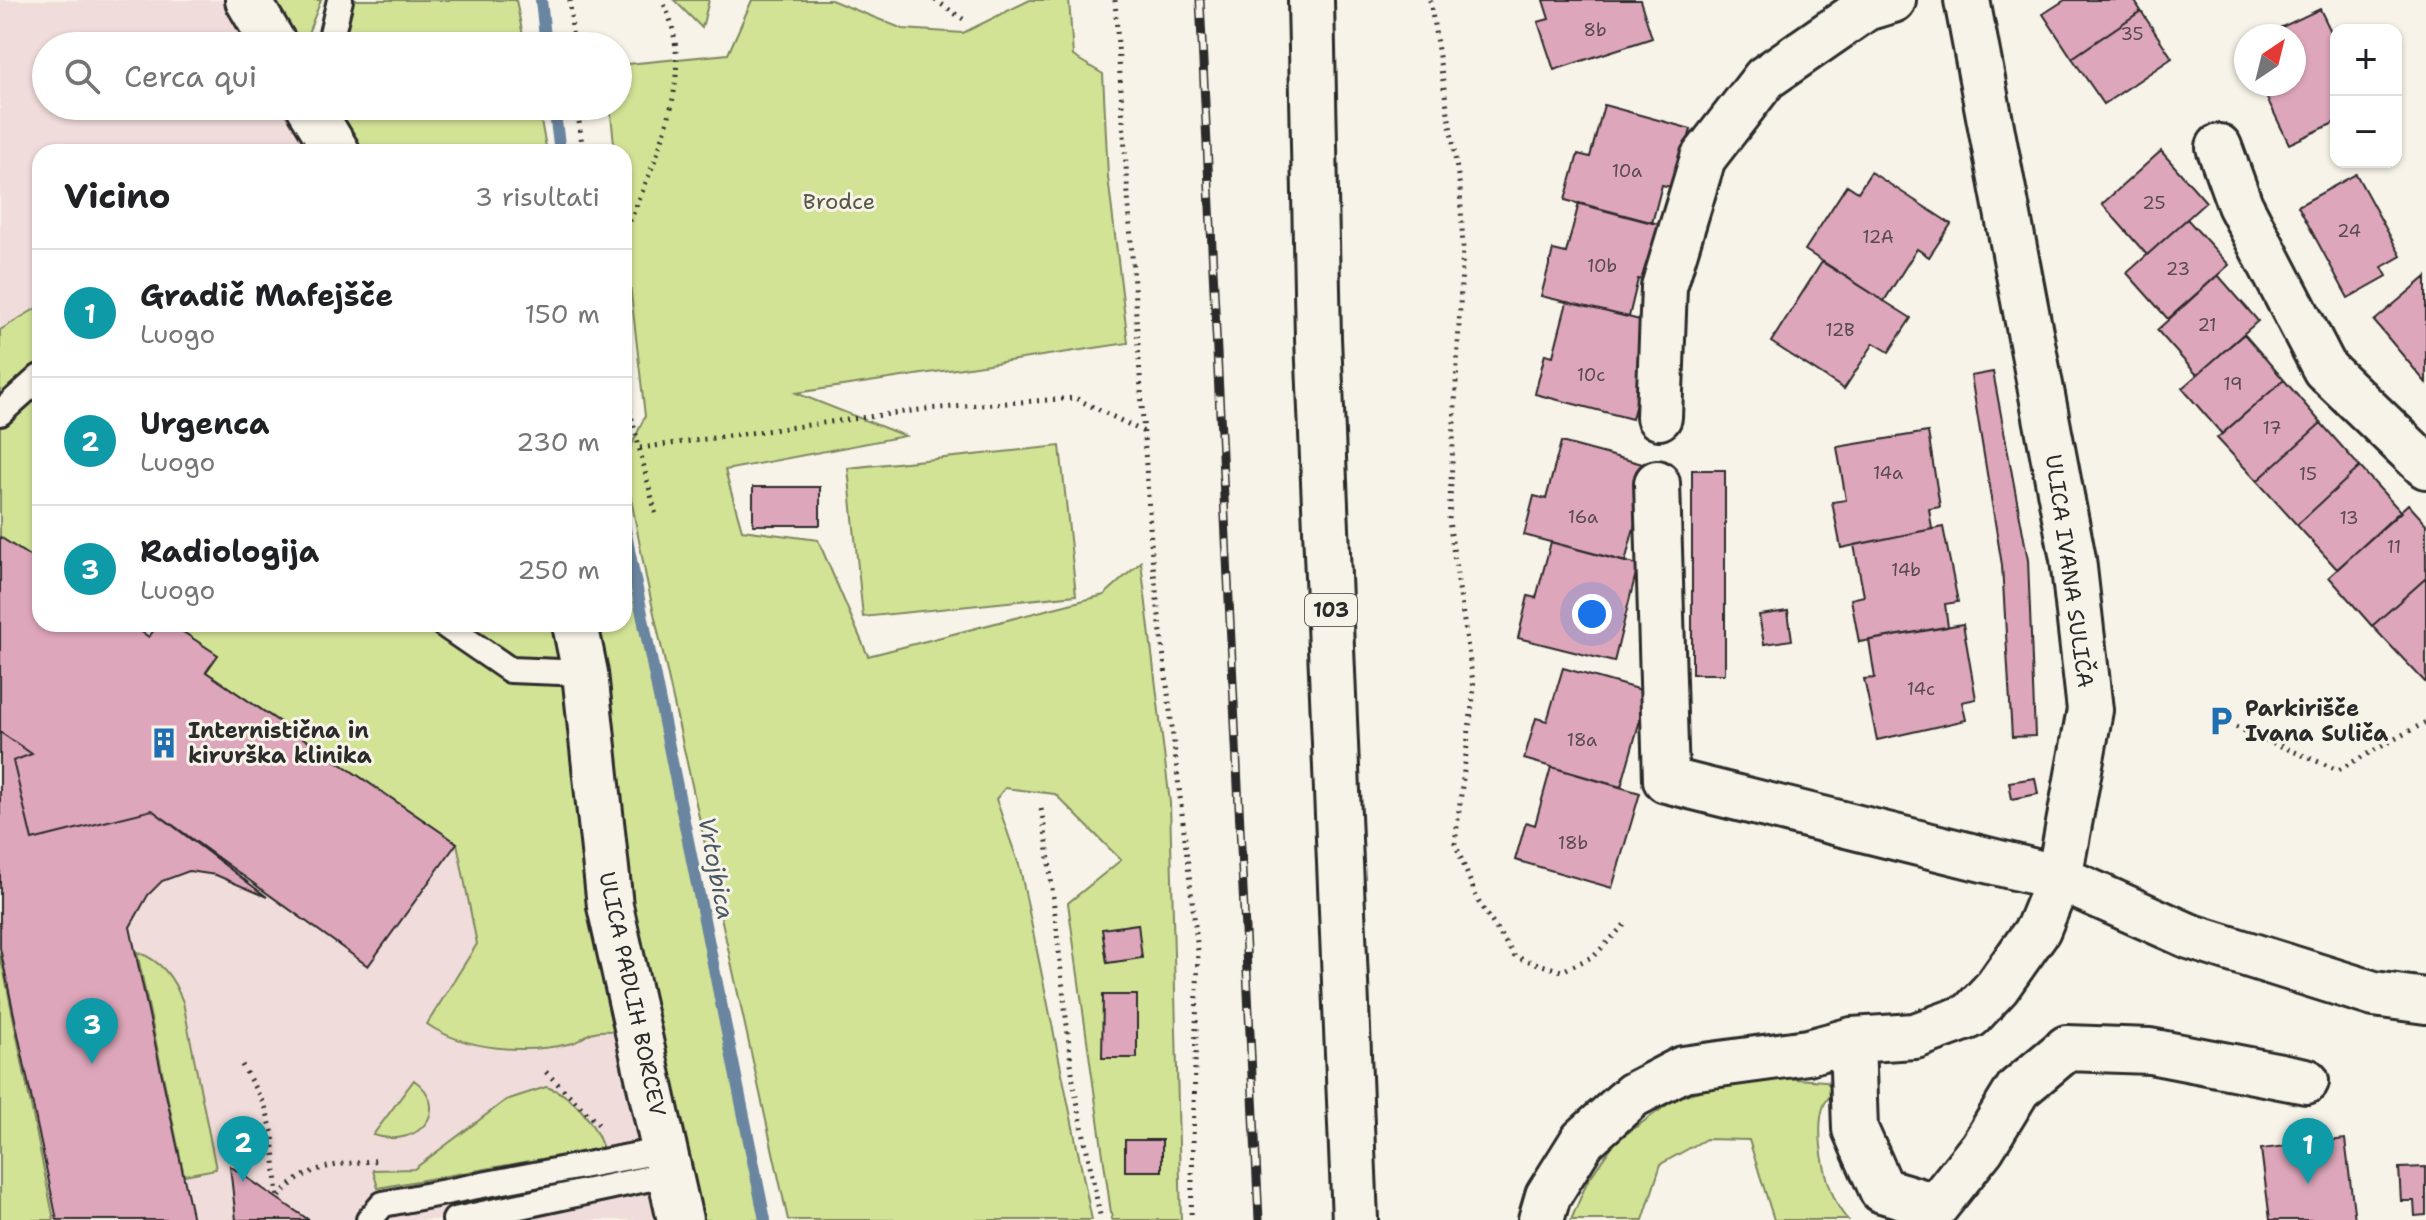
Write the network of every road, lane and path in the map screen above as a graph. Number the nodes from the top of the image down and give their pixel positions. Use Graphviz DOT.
graph roads {
  1 [pos="248,0"];
  2 [pos="340,0"];
  3 [pos="570,0"];
  4 [pos="662,0"];
  5 [pos="935,0"];
  6 [pos="1115,0"];
  7 [pos="1311,0"];
  8 [pos="1430,0"];
  9 [pos="1893,0"];
  10 [pos="1967,0"];
  11 [pos="963,19"];
  12 [pos="267,32"];
  13 [pos="332,32"];
  14 [pos="572,32"];
  15 [pos="319,120"];
  16 [pos="579,120"];
  17 [pos="332,144"];
  18 [pos="582,144"];
  19 [pos="2219,147"];
  20 [pos="632,215"];
  21 [pos="32,384"];
  22 [pos="0,413"];
  23 [pos="1659,417"];
  24 [pos="632,418"];
  25 [pos="1144,432"];
  26 [pos="640,448"];
  27 [pos="2426,466"];
  28 [pos="1657,483"];
  29 [pos="656,515"];
  30 [pos="455,632"];
  31 [pos="577,632"];
  32 [pos="585,673"];
  33 [pos="2221,721"];
  34 [pos="2426,722"];
  35 [pos="1041,809"];
  36 [pos="2059,878"];
  37 [pos="1627,922"];
  38 [pos="2426,1001"];
  39 [pos="1852,1040"];
  40 [pos="242,1065"];
  41 [pos="546,1072"];
  42 [pos="2306,1081"];
  43 [pos="607,1136"];
  44 [pos="381,1160"];
  45 [pos="667,1162"];
  46 [pos="369,1220"];
  47 [pos="455,1220"];
  48 [pos="680,1220"];
  49 [pos="1101,1220"];
  50 [pos="1191,1220"];
  51 [pos="1355,1220"];
  52 [pos="1541,1220"];
  1 -- 12 [label="street"];
  2 -- 13 [label="lane"];
  3 -- 14 [label="path"];
  4 -- 20 [label="path"];
  5 -- 11 [label="path"];
  6 -- 25 [label="path"];
  7 -- 51 [label="street, 103"];
  8 -- 37 [label="path"];
  9 -- 23 [label="street"];
  10 -- 36 [label="street, ULICA IVANA SULIČA"];
  15 -- 17 [label="street"];
  16 -- 18 [label="path"];
  19 -- 27 [label="street"];
  21 -- 22 [label="lane"];
  24 -- 26 [label="path"];
  25 -- 26 [label="path"];
  25 -- 50 [label="path"];
  26 -- 29 [label="path"];
  28 -- 36 [label="street"];
  30 -- 32 [label="lane"];
  31 -- 32 [label="street, ULICA PADLIH BORCEV"];
  32 -- 45 [label="street, ULICA PADLIH BORCEV"];
  33 -- 34 [label="path"];
  35 -- 49 [label="path"];
  36 -- 38 [label="street"];
  36 -- 39 [label="street"];
  39 -- 42 [label="street"];
  39 -- 52 [label="street"];
  40 -- 44 [label="path"];
  41 -- 43 [label="path"];
  45 -- 46 [label="lane"];
  45 -- 47 [label="lane"];
  45 -- 48 [label="street, ULICA PADLIH BORCEV"];
}
